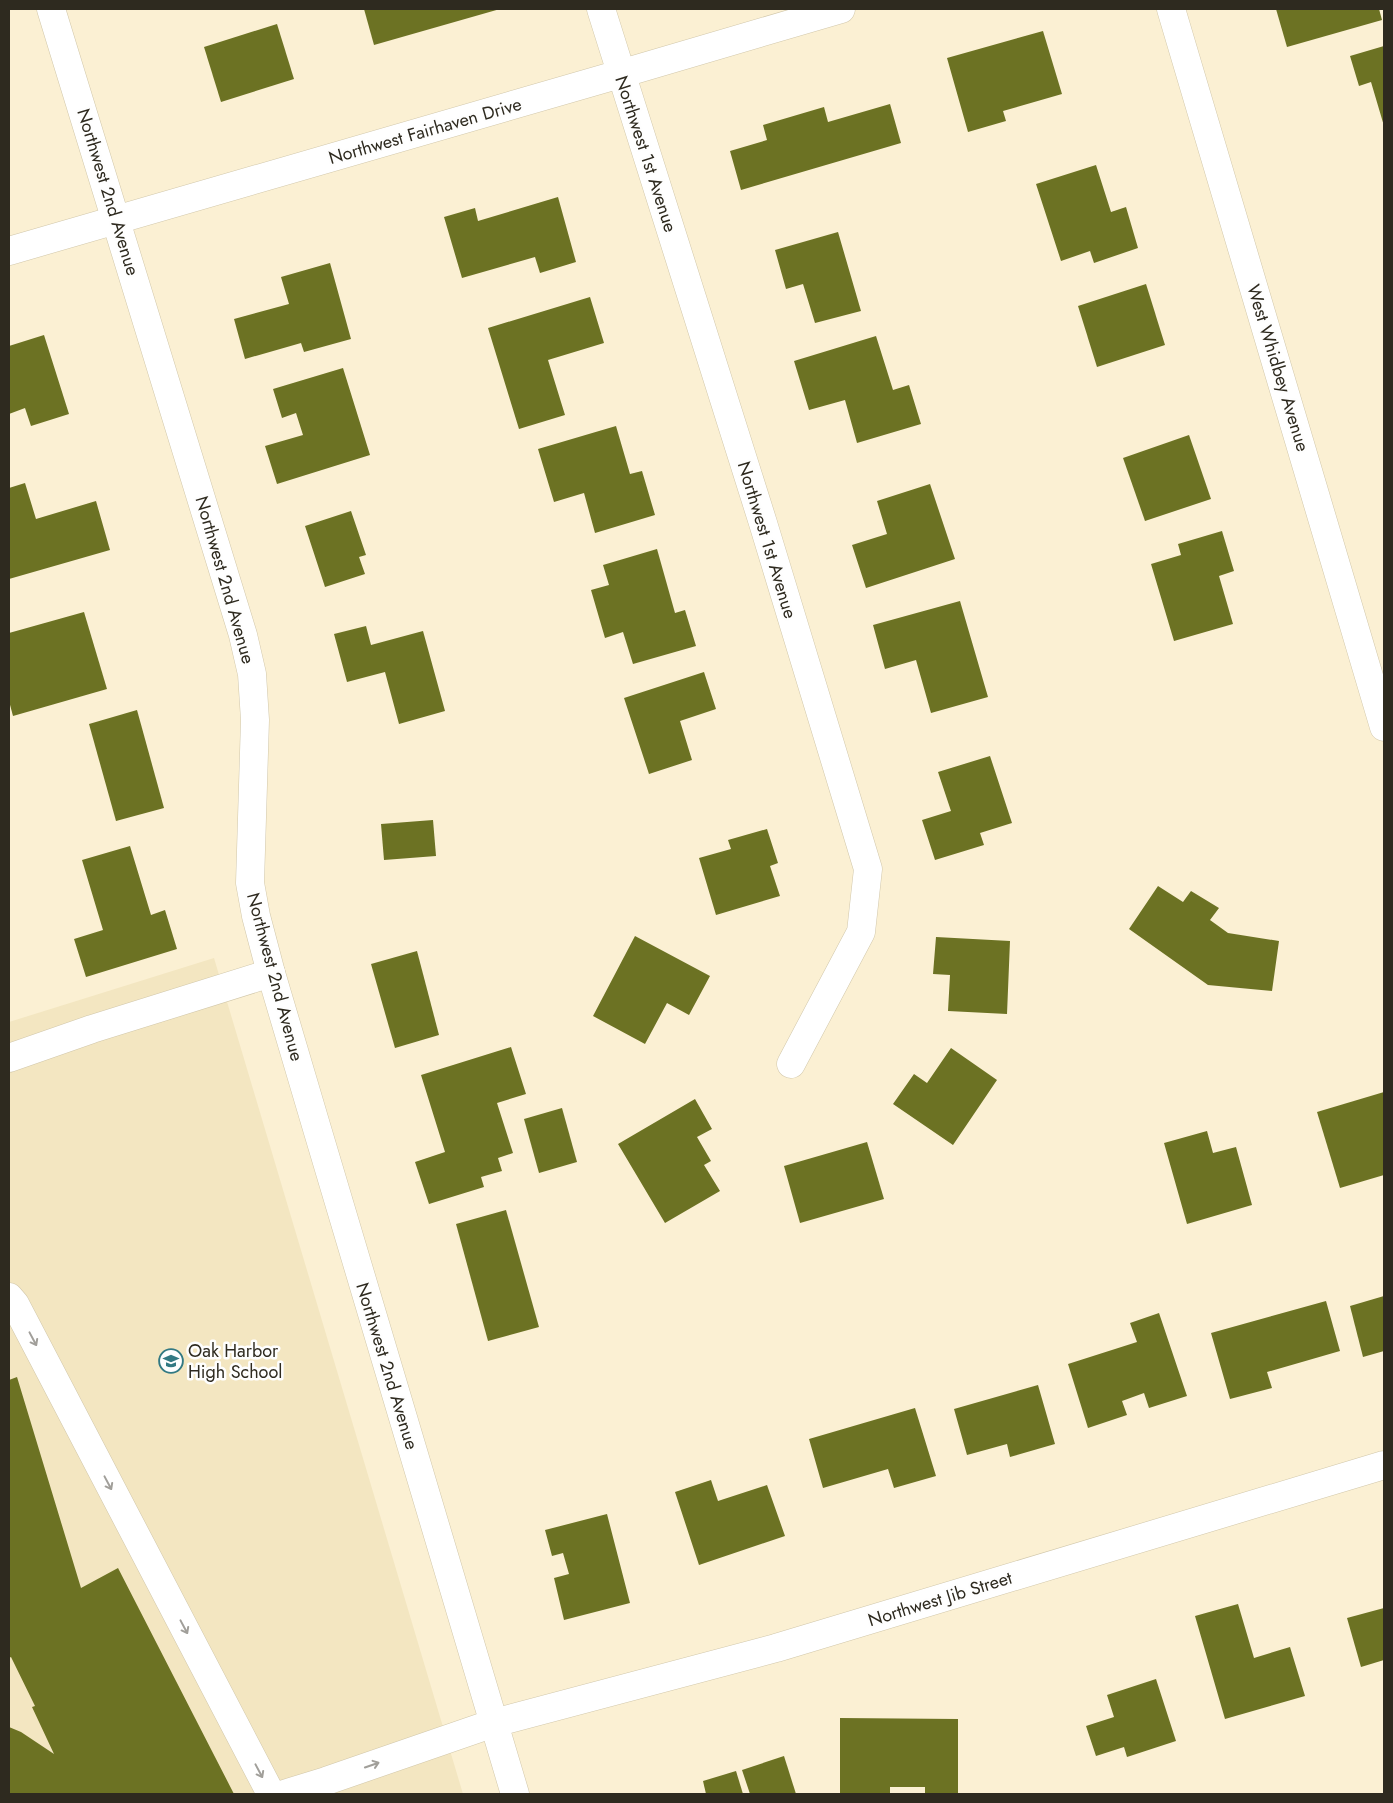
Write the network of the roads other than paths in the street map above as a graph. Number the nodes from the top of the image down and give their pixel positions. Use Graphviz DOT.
graph roads {
  1 [pos="51,9"];
  2 [pos="601,9"];
  3 [pos="841,9"];
  4 [pos="1171,9"];
  5 [pos="620,74"];
  6 [pos="117,220"];
  7 [pos="9,251"];
  8 [pos="1384,727"];
  9 [pos="271,973"];
  10 [pos="9,1058"];
  11 [pos="791,1064"];
  12 [pos="9,1297"];
  13 [pos="1384,1465"];
  14 [pos="494,1723"];
  15 [pos="271,1794"];
  16 [pos="284,1794"];
  17 [pos="515,1794"];
  1 -- 6 [label="street, Northwest 2nd Avenue"];
  2 -- 5 [label="street, Northwest 1st Avenue"];
  3 -- 5 [label="street, Northwest Fairhaven Drive"];
  4 -- 8 [label="street, West Whidbey Avenue"];
  5 -- 6 [label="street, Northwest Fairhaven Drive"];
  5 -- 11 [label="street, Northwest 1st Avenue"];
  6 -- 7 [label="street, Northwest Fairhaven Drive"];
  6 -- 9 [label="street, Northwest 2nd Avenue"];
  9 -- 10 [label="street"];
  9 -- 14 [label="street, Northwest 2nd Avenue"];
  12 -- 15 [label="street, one-way"];
  13 -- 14 [label="street, Northwest Jib Street"];
  16 -- 14 [label="street, Northwest Jib Street, one-way"];
  14 -- 17 [label="street, Northwest 2nd Avenue"];
}
